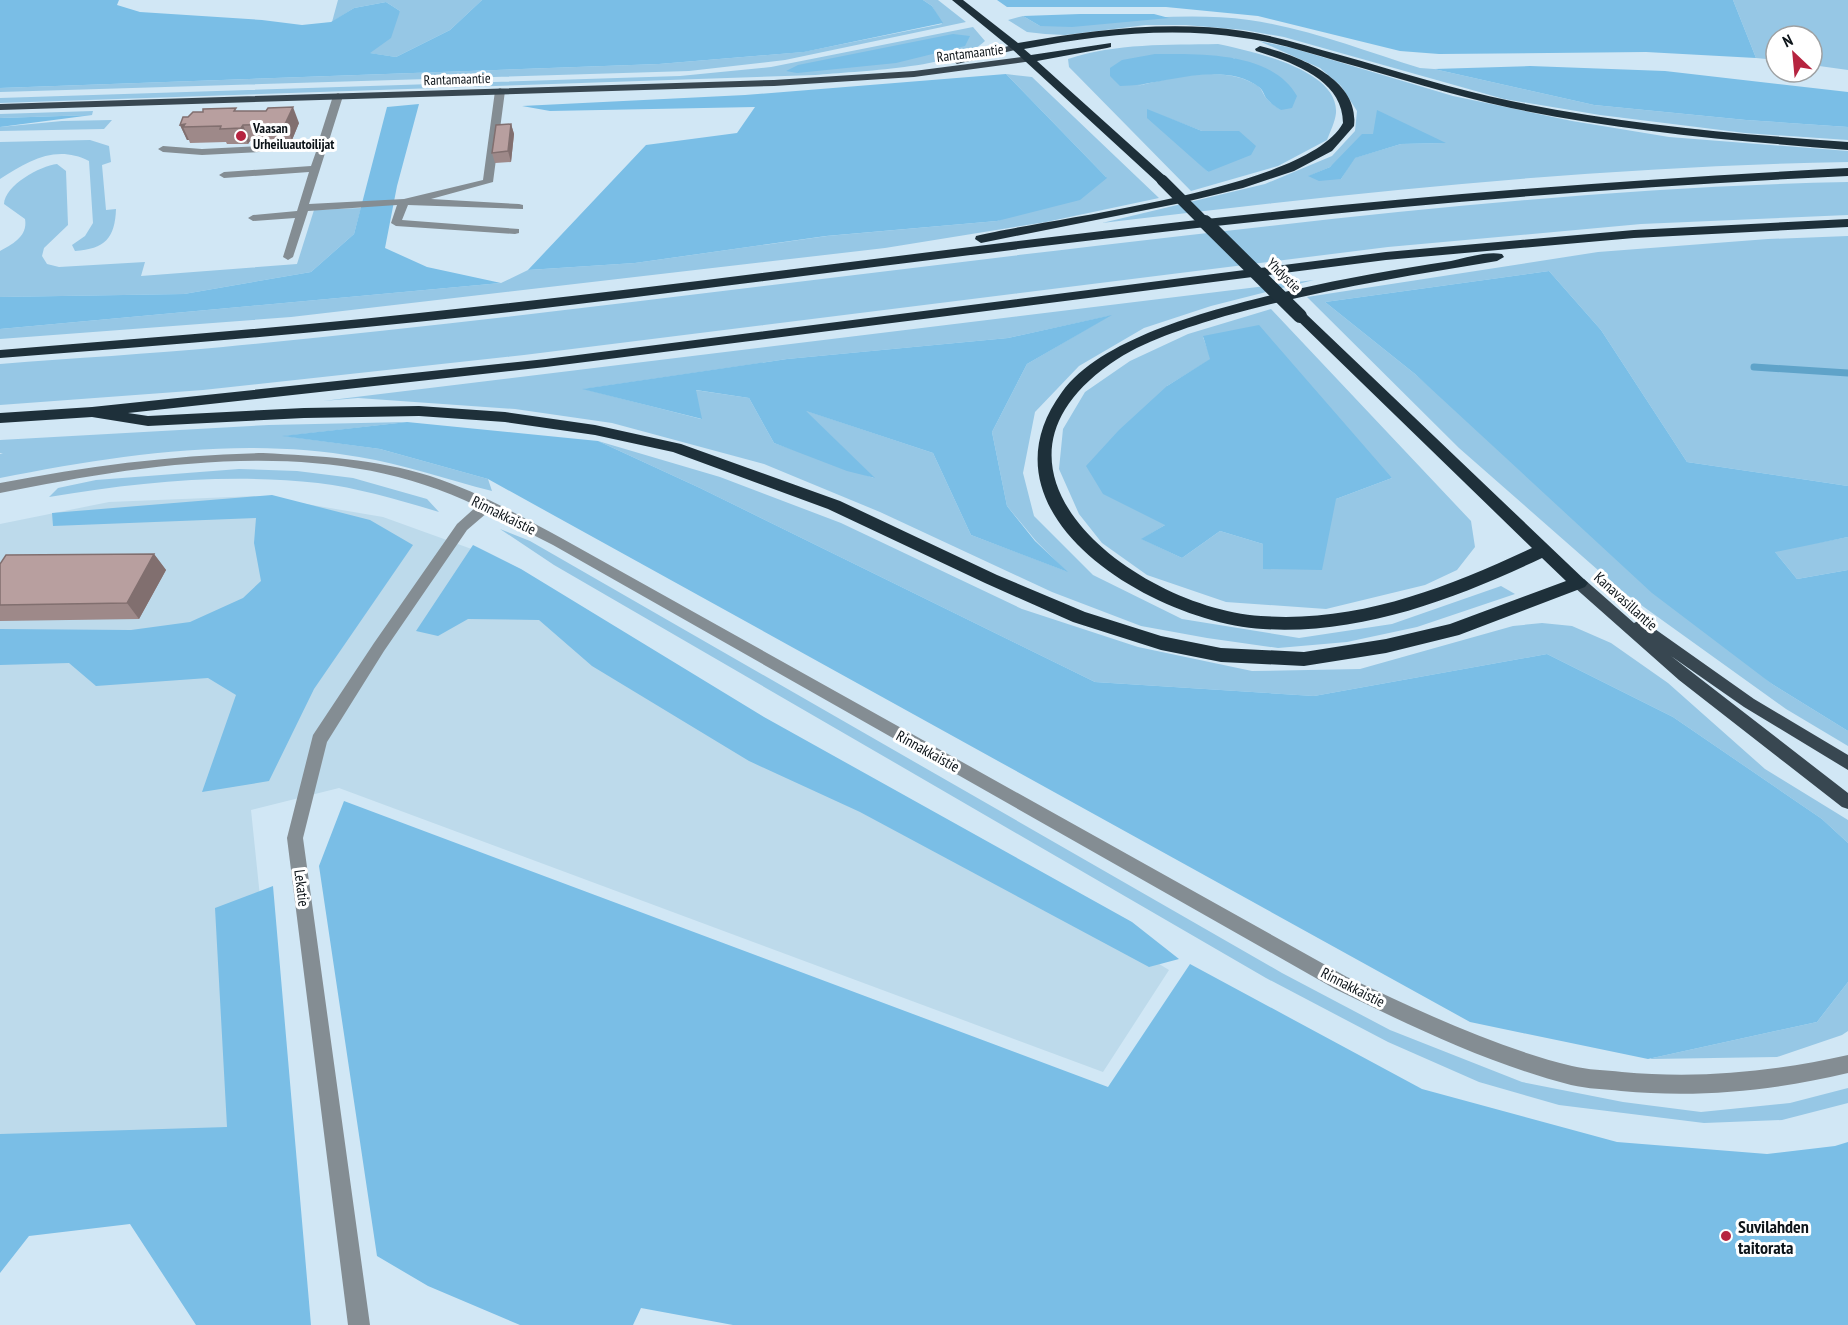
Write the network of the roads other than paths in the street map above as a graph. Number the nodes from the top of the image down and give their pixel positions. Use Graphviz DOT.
graph roads {
  1 [pos="957,0"];
  2 [pos="1016,47"];
  3 [pos="1029,59"];
  4 [pos="914,74"];
  5 [pos="500,91"];
  6 [pos="338,96"];
  7 [pos="0,107"];
  8 [pos="323,146"];
  9 [pos="1848,146"];
  10 [pos="163,149"];
  11 [pos="315,169"];
  12 [pos="1848,172"];
  13 [pos="224,175"];
  14 [pos="404,202"];
  15 [pos="519,207"];
  16 [pos="302,211"];
  17 [pos="253,218"];
  18 [pos="1848,224"];
  19 [pos="515,231"];
  20 [pos="1634,234"];
  21 [pos="288,257"];
  22 [pos="922,257"];
  23 [pos="0,354"];
  24 [pos="92,412"];
  25 [pos="0,418"];
  26 [pos="0,488"];
  27 [pos="487,505"];
  28 [pos="1543,550"];
  29 [pos="1579,583"];
  30 [pos="1848,763"];
  31 [pos="1848,802"];
  32 [pos="1848,1064"];
  33 [pos="359,1325"];
  1 -- 2 [label="highway, Yhdystie"];
  2 -- 3 [label="highway, Yhdystie"];
  2 -- 4 [label="main road, Rantamaantie"];
  2 -- 9 [label="highway"];
  3 -- 4 [label="main road, Rantamaantie"];
  3 -- 22 [label="highway"];
  3 -- 28 [label="highway, Yhdystie, bridge"];
  4 -- 5 [label="main road, Rantamaantie"];
  5 -- 6 [label="main road, Rantamaantie"];
  5 -- 14 [label="street"];
  6 -- 7 [label="main road, Rantamaantie"];
  6 -- 8 [label="street"];
  8 -- 10 [label="street"];
  8 -- 11 [label="street"];
  11 -- 13 [label="street"];
  11 -- 16 [label="street"];
  12 -- 22 [label="highway"];
  14 -- 15 [label="street"];
  14 -- 16 [label="street"];
  14 -- 19 [label="street"];
  16 -- 17 [label="street"];
  16 -- 21 [label="street"];
  18 -- 20 [label="highway"];
  20 -- 24 [label="highway"];
  20 -- 28 [label="highway"];
  22 -- 23 [label="highway"];
  24 -- 25 [label="highway"];
  24 -- 29 [label="highway"];
  26 -- 27 [label="street, Rinnakkaistie"];
  27 -- 32 [label="street, Rinnakkaistie"];
  27 -- 33 [label="street, Lekatie"];
  28 -- 29 [label="highway, Yhdystie"];
  29 -- 30 [label="main road, Kanavasillantie"];
  29 -- 31 [label="main road, Kanavasillantie"];
}
